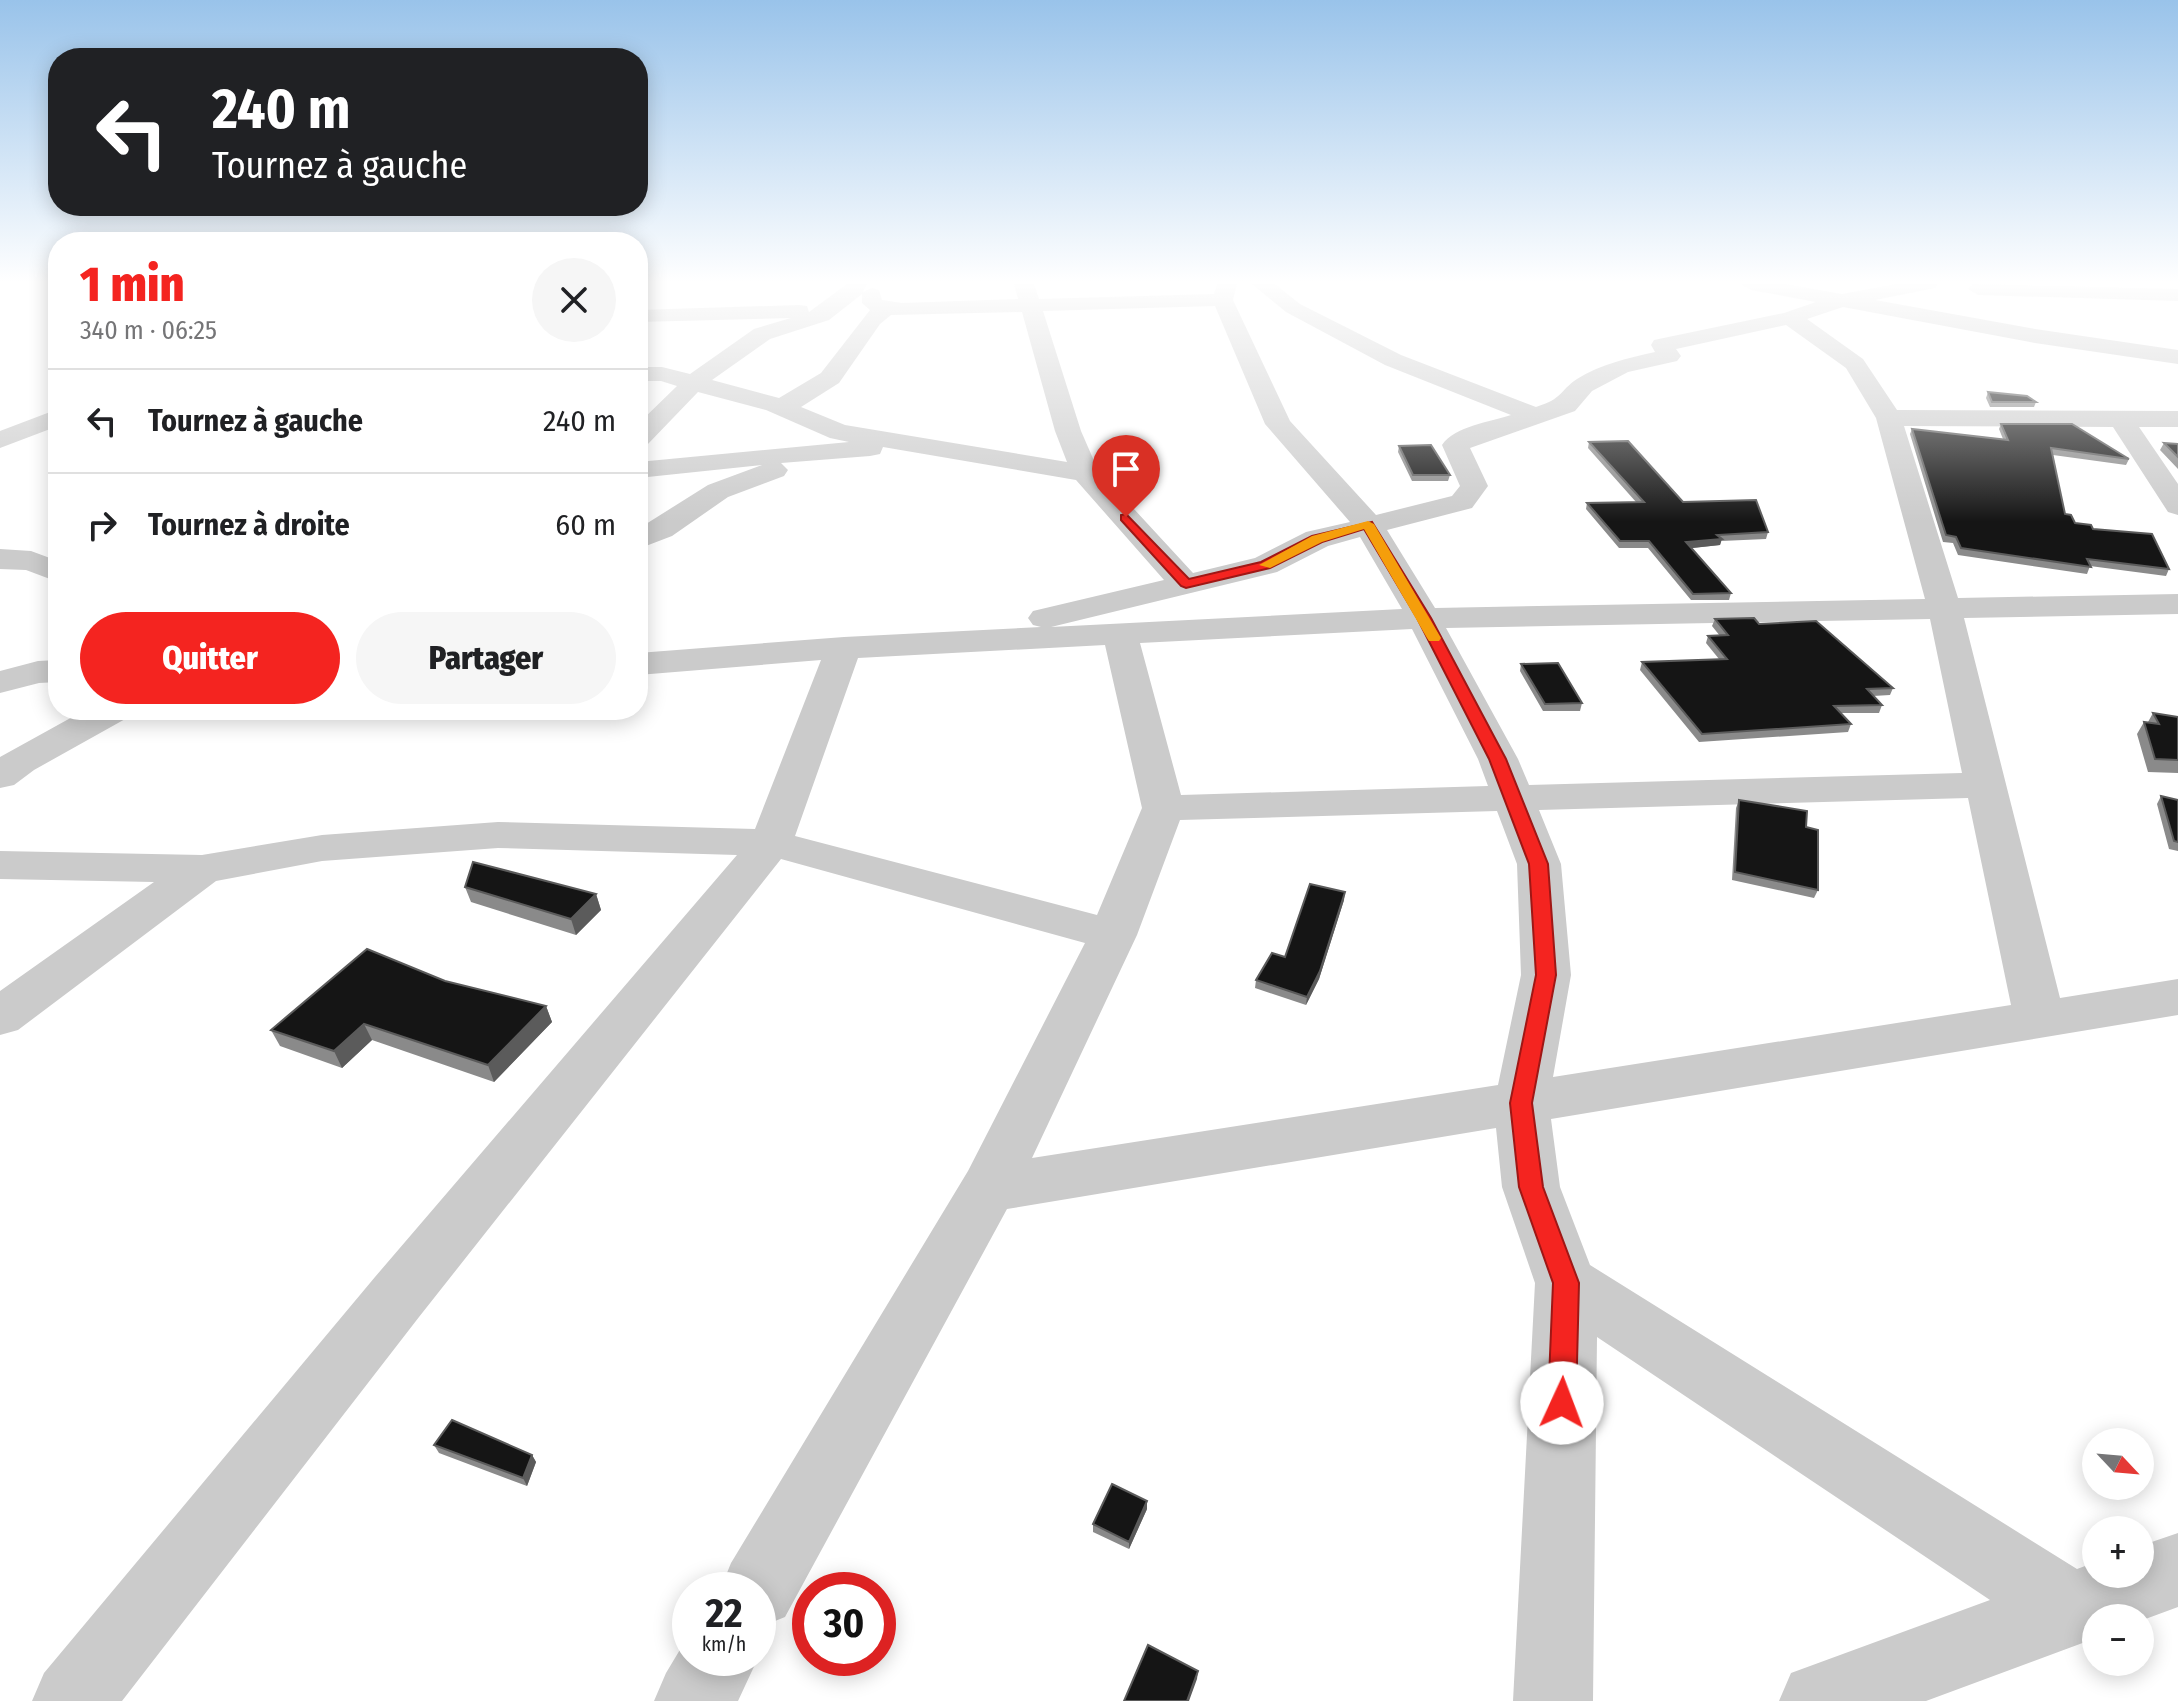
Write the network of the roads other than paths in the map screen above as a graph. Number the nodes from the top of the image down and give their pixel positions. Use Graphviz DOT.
graph roads {
  1 [pos="691,363"];
  2 [pos="720,363"];
  3 [pos="840,363"];
  4 [pos="1048,363"];
  5 [pos="1263,363"];
  6 [pos="1402,363"];
  7 [pos="1636,363"];
  8 [pos="1854,363"];
  9 [pos="648,374"];
  10 [pos="698,379"];
  11 [pos="781,408"];
  12 [pos="1536,416"];
  13 [pos="1889,418"];
  14 [pos="2178,419"];
  15 [pos="2122,420"];
  16 [pos="48,421"];
  17 [pos="48,429"];
  18 [pos="648,429"];
  19 [pos="0,443"];
  20 [pos="911,444"];
  21 [pos="822,452"];
  22 [pos="648,469"];
  23 [pos="1085,473"];
  24 [pos="2178,506"];
  25 [pos="1368,524"];
  26 [pos="648,536"];
  27 [pos="0,559"];
  28 [pos="48,568"];
  29 [pos="1186,584"];
  30 [pos="2178,604"];
  31 [pos="1945,610"];
  32 [pos="1424,618"];
  33 [pos="1120,634"];
  34 [pos="941,643"];
  35 [pos="844,648"];
  36 [pos="648,663"];
  37 [pos="48,672"];
  38 [pos="0,684"];
  39 [pos="48,689"];
  40 [pos="96,720"];
  41 [pos="0,776"];
  42 [pos="1985,785"];
  43 [pos="1514,800"];
  44 [pos="1163,808"];
  45 [pos="771,843"];
  46 [pos="0,865"];
  47 [pos="202,869"];
  48 [pos="1113,935"];
  49 [pos="2178,997"];
  50 [pos="0,1017"];
  51 [pos="2040,1021"];
  52 [pos="1521,1103"];
  53 [pos="989,1188"];
  54 [pos="1566,1283"];
  55 [pos="2178,1570"];
  56 [pos="768,1572"];
  57 [pos="2071,1609"];
  58 [pos="709,1676"];
  59 [pos="72,1701"];
  60 [pos="694,1701"];
  61 [pos="1553,1701"];
  62 [pos="1819,1701"];
  1 -- 10 [label="street"];
  2 -- 10 [label="street"];
  3 -- 11 [label="street"];
  4 -- 23 [label="street"];
  5 -- 25 [label="street"];
  6 -- 12 [label="street"];
  7 -- 12 [label="street"];
  8 -- 13 [label="street"];
  9 -- 10 [label="street"];
  10 -- 11 [label="street"];
  10 -- 18 [label="street"];
  11 -- 20 [label="street"];
  12 -- 25 [label="street"];
  13 -- 15 [label="street"];
  13 -- 31 [label="street"];
  14 -- 15 [label="street"];
  15 -- 24 [label="street"];
  16 -- 19 [label="street"];
  17 -- 19 [label="street"];
  20 -- 21 [label="street"];
  20 -- 23 [label="street"];
  21 -- 22 [label="street"];
  21 -- 26 [label="street"];
  23 -- 29 [label="street"];
  25 -- 29 [label="street"];
  25 -- 32 [label="street"];
  27 -- 28 [label="street"];
  29 -- 34 [label="street"];
  30 -- 31 [label="street"];
  31 -- 32 [label="street"];
  31 -- 42 [label="street"];
  32 -- 33 [label="street"];
  32 -- 43 [label="street"];
  33 -- 34 [label="street"];
  33 -- 44 [label="street"];
  34 -- 35 [label="street"];
  35 -- 36 [label="street"];
  35 -- 45 [label="street"];
  37 -- 38 [label="street"];
  38 -- 39 [label="street"];
  40 -- 41 [label="street"];
  42 -- 43 [label="street"];
  42 -- 51 [label="street"];
  43 -- 44 [label="street"];
  43 -- 52 [label="street"];
  44 -- 48 [label="street"];
  45 -- 47 [label="street"];
  45 -- 48 [label="street"];
  45 -- 59 [label="street"];
  46 -- 47 [label="street"];
  47 -- 50 [label="street"];
  48 -- 53 [label="street"];
  49 -- 51 [label="street"];
  51 -- 52 [label="street"];
  52 -- 53 [label="street"];
  52 -- 54 [label="street"];
  53 -- 56 [label="street"];
  54 -- 57 [label="street"];
  54 -- 61 [label="street"];
  55 -- 57 [label="street"];
  57 -- 62 [label="street"];
  58 -- 60 [label="street"];
}
